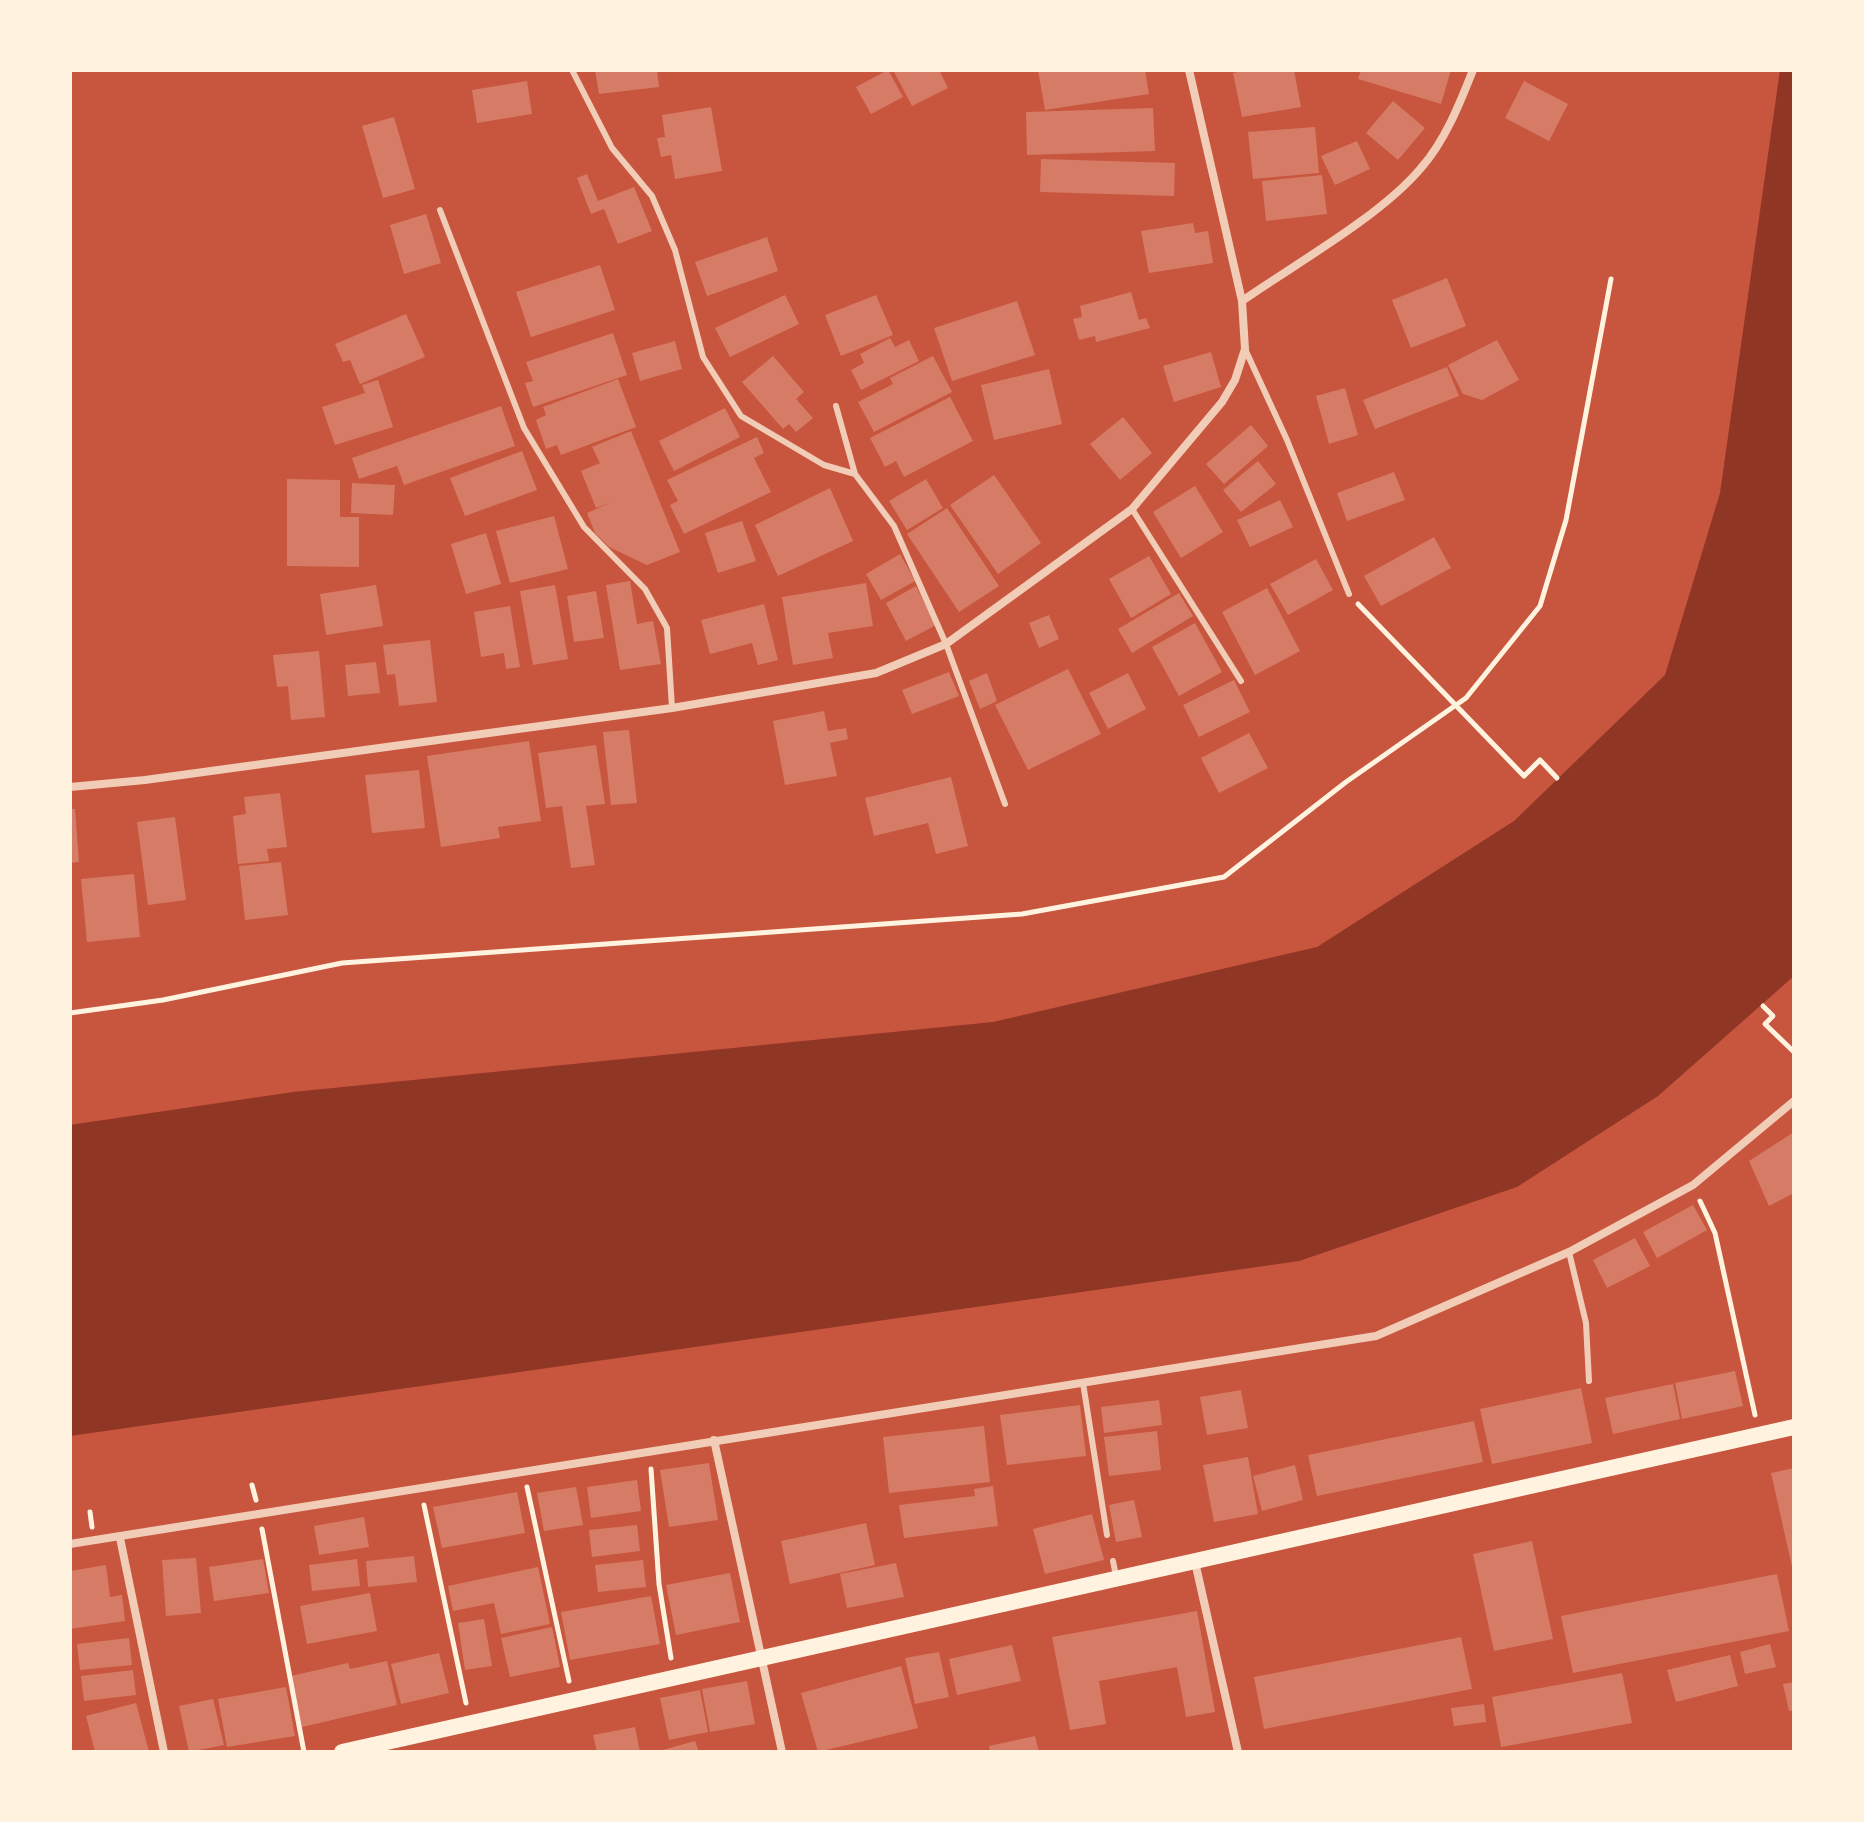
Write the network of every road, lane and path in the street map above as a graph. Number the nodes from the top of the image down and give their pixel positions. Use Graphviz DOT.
graph roads {
  1 [pos="572,70"];
  2 [pos="1189,70"];
  3 [pos="1473,70"];
  4 [pos="440,210"];
  5 [pos="1611,279"];
  6 [pos="1242,301"];
  7 [pos="1245,349"];
  8 [pos="836,406"];
  9 [pos="855,474"];
  10 [pos="1132,509"];
  11 [pos="1349,594"];
  12 [pos="946,644"];
  13 [pos="1241,681"];
  14 [pos="672,708"];
  15 [pos="1557,778"];
  16 [pos="70,787"];
  17 [pos="1005,804"];
  18 [pos="1763,1006"];
  19 [pos="70,1013"];
  20 [pos="1794,1052"];
  21 [pos="1794,1101"];
  22 [pos="1693,1185"];
  23 [pos="1569,1252"];
  24 [pos="1589,1381"];
  25 [pos="1083,1383"];
  26 [pos="1752,1403"];
  27 [pos="1794,1427"];
  28 [pos="714,1440"];
  29 [pos="650,1452"];
  30 [pos="524,1471"];
  31 [pos="421,1490"];
  32 [pos="259,1514"];
  33 [pos="1107,1535"];
  34 [pos="120,1538"];
  35 [pos="70,1544"];
  36 [pos="1113,1561"];
  37 [pos="1195,1561"];
  38 [pos="1116,1579"];
  39 [pos="762,1658"];
  40 [pos="674,1678"];
  41 [pos="574,1700"];
  42 [pos="470,1723"];
  43 [pos="164,1752"];
  44 [pos="304,1752"];
  45 [pos="342,1752"];
  46 [pos="782,1752"];
  47 [pos="1238,1752"];
  1 -- 9 [label="lane"];
  2 -- 6 [label="street"];
  3 -- 6 [label="street"];
  4 -- 14 [label="lane"];
  5 -- 19 [label="path"];
  6 -- 7 [label="street"];
  7 -- 10 [label="street"];
  7 -- 11 [label="lane"];
  8 -- 9 [label="lane"];
  9 -- 12 [label="lane"];
  10 -- 12 [label="street"];
  10 -- 13 [label="lane"];
  11 -- 15 [label="path"];
  12 -- 14 [label="street"];
  12 -- 17 [label="lane"];
  14 -- 16 [label="street"];
  18 -- 20 [label="path"];
  21 -- 22 [label="street"];
  22 -- 23 [label="street"];
  22 -- 26 [label="path"];
  23 -- 24 [label="lane"];
  23 -- 25 [label="street"];
  25 -- 28 [label="street"];
  25 -- 33 [label="lane"];
  27 -- 37 [label="main road"];
  28 -- 29 [label="street"];
  28 -- 39 [label="street"];
  29 -- 30 [label="street"];
  29 -- 40 [label="path"];
  30 -- 31 [label="street"];
  30 -- 41 [label="path"];
  31 -- 32 [label="street"];
  31 -- 42 [label="path"];
  32 -- 34 [label="street"];
  32 -- 44 [label="path"];
  34 -- 35 [label="street"];
  34 -- 43 [label="street"];
  36 -- 38 [label="lane"];
  37 -- 38 [label="main road"];
  37 -- 47 [label="street"];
  38 -- 39 [label="main road"];
  39 -- 40 [label="main road"];
  39 -- 46 [label="street"];
  40 -- 41 [label="main road"];
  41 -- 42 [label="main road"];
  42 -- 45 [label="main road"];
}
